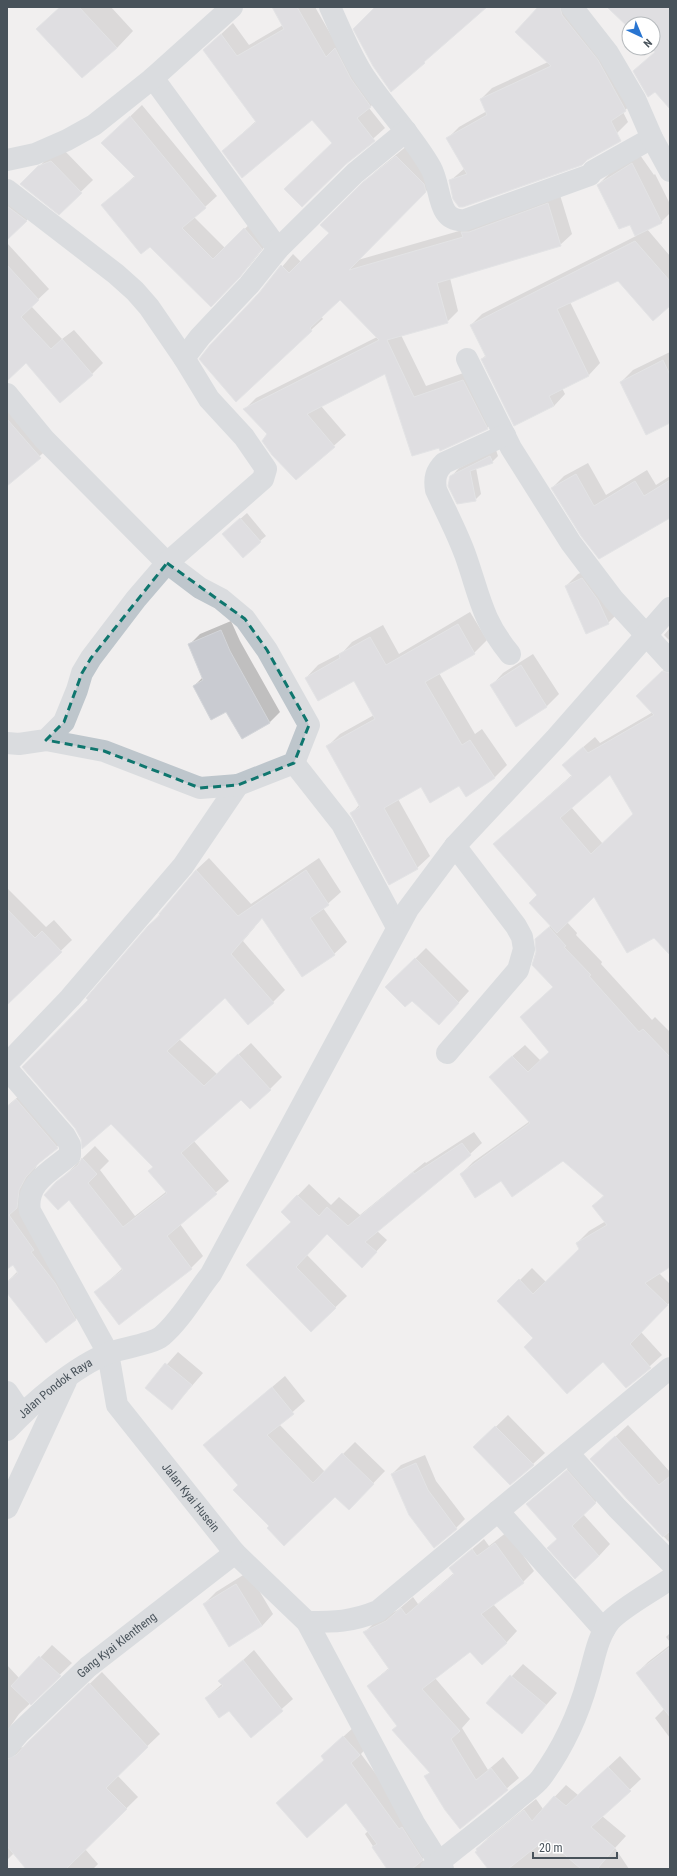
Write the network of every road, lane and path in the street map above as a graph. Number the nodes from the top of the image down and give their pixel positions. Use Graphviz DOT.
graph roads {
  1 [pos="232,7"];
  2 [pos="330,7"];
  3 [pos="572,7"];
  4 [pos="153,78"];
  5 [pos="406,131"];
  6 [pos="652,138"];
  7 [pos="7,160"];
  8 [pos="670,171"];
  9 [pos="7,190"];
  10 [pos="278,250"];
  11 [pos="184,358"];
  12 [pos="467,359"];
  13 [pos="7,394"];
  14 [pos="505,435"];
  15 [pos="167,564"];
  16 [pos="670,608"];
  17 [pos="648,635"];
  18 [pos="510,654"];
  19 [pos="670,661"];
  20 [pos="46,740"];
  21 [pos="7,743"];
  22 [pos="294,763"];
  23 [pos="238,785"];
  24 [pos="455,846"];
  25 [pos="397,927"];
  26 [pos="447,1053"];
  27 [pos="7,1064"];
  28 [pos="7,1069"];
  29 [pos="108,1353"];
  30 [pos="670,1368"];
  31 [pos="68,1376"];
  32 [pos="7,1392"];
  33 [pos="22,1414"];
  34 [pos="7,1430"];
  35 [pos="568,1453"];
  36 [pos="7,1508"];
  37 [pos="498,1512"];
  38 [pos="235,1553"];
  39 [pos="670,1562"];
  40 [pos="670,1579"];
  41 [pos="307,1622"];
  42 [pos="604,1630"];
  43 [pos="7,1747"];
  44 [pos="437,1867"];
  1 -- 4 [label="street"];
  2 -- 5 [label="street"];
  3 -- 6 [label="street"];
  4 -- 7 [label="street"];
  4 -- 10 [label="street"];
  5 -- 6 [label="street"];
  5 -- 10 [label="street"];
  6 -- 8 [label="street"];
  9 -- 11 [label="street"];
  10 -- 11 [label="street"];
  11 -- 15 [label="street"];
  12 -- 14 [label="street"];
  13 -- 15 [label="street"];
  14 -- 17 [label="street"];
  14 -- 18 [label="street"];
  15 -- 20 [label="street"];
  15 -- 22 [label="street"];
  16 -- 17 [label="street, Jalan Pondok Raya"];
  17 -- 19 [label="street"];
  17 -- 24 [label="street, Jalan Pondok Raya"];
  20 -- 21 [label="street"];
  20 -- 23 [label="street"];
  22 -- 23 [label="street"];
  22 -- 25 [label="street"];
  23 -- 27 [label="street"];
  24 -- 25 [label="street, Jalan Pondok Raya"];
  24 -- 26 [label="street"];
  25 -- 29 [label="street, Jalan Pondok Raya"];
  28 -- 29 [label="street, Jalan Kyai Husein"];
  29 -- 31 [label="street, Jalan Pondok Raya"];
  29 -- 38 [label="street, Jalan Kyai Husein"];
  30 -- 35 [label="street"];
  31 -- 33 [label="street, Jalan Pondok Raya"];
  31 -- 36 [label="street"];
  32 -- 33 [label="street"];
  33 -- 34 [label="street, Jalan Pondok Raya"];
  35 -- 37 [label="street"];
  35 -- 39 [label="street"];
  37 -- 41 [label="street"];
  37 -- 42 [label="street"];
  38 -- 41 [label="street, Jalan Kyai Husein"];
  38 -- 43 [label="street, Gang Kyai Klentheng"];
  40 -- 42 [label="street"];
  41 -- 44 [label="street, Jalan Kyai Husein"];
  42 -- 44 [label="street"];
}
